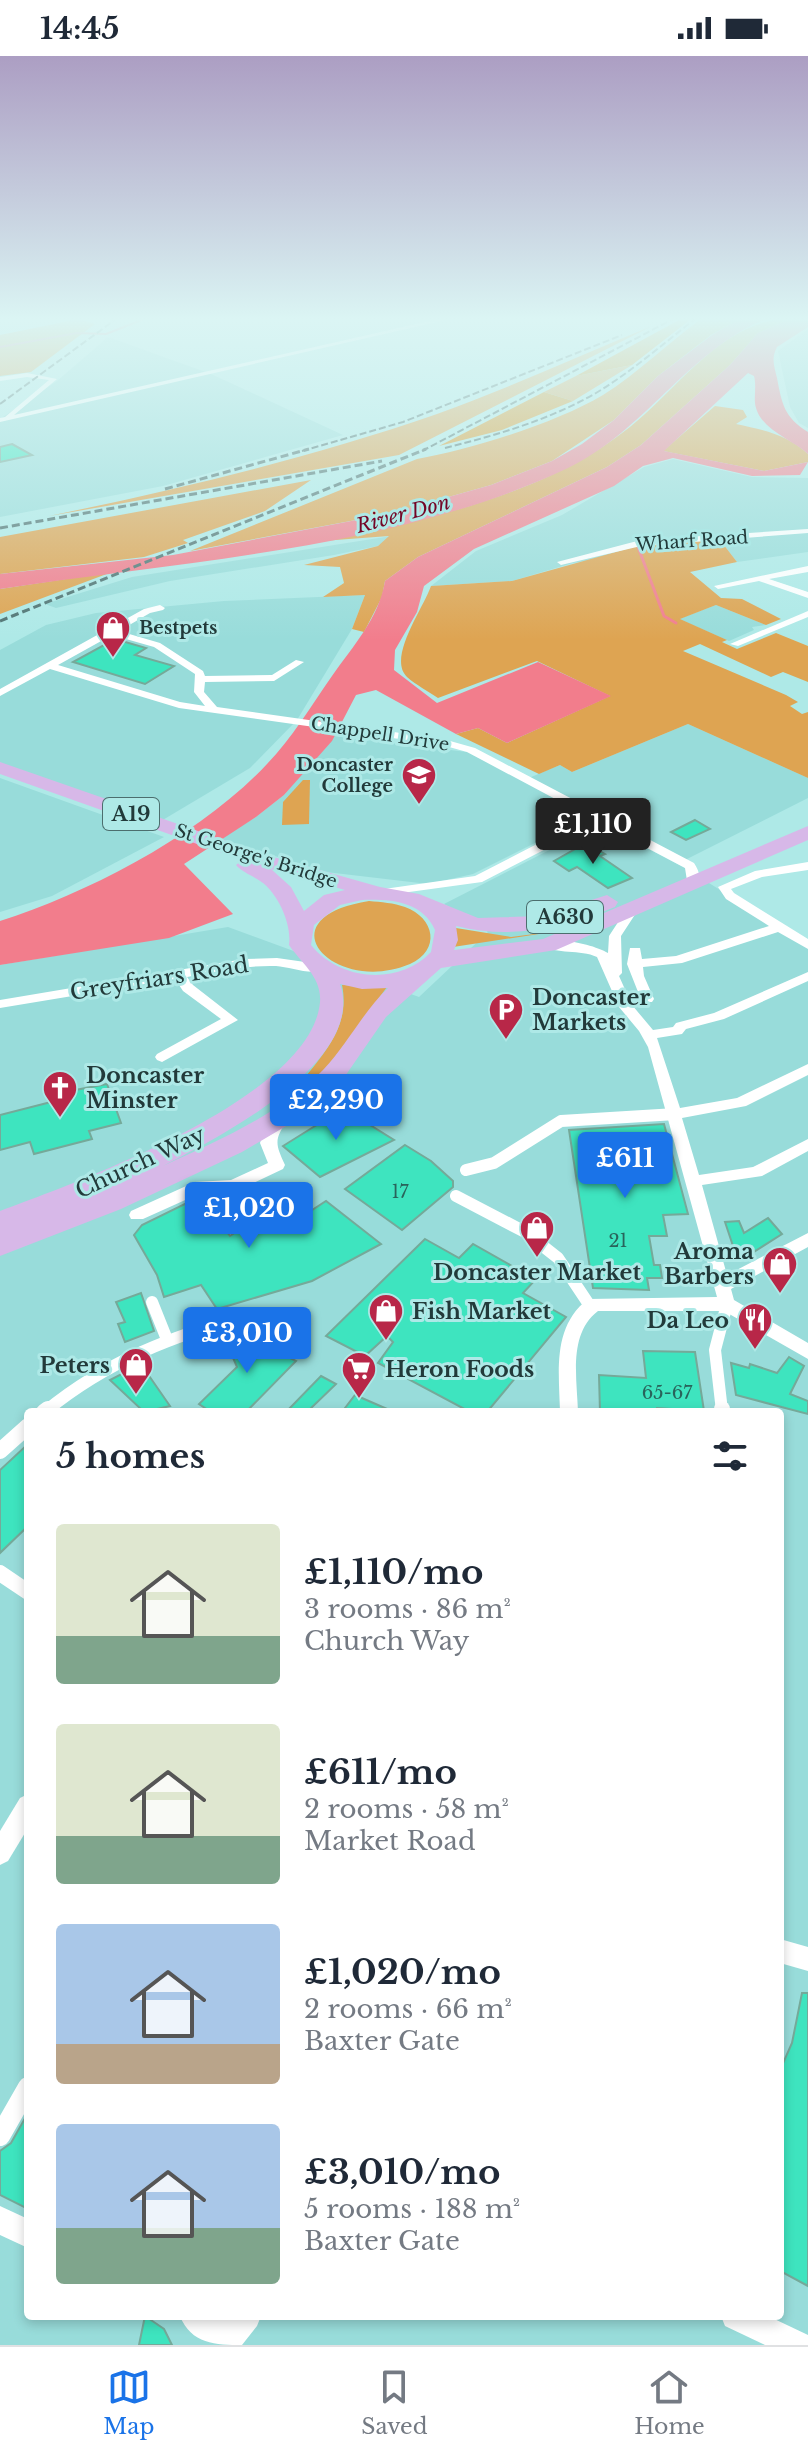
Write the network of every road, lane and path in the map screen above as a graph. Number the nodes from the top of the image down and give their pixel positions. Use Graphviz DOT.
graph roads {
  1 [pos="808,531"];
  2 [pos="566,553"];
  3 [pos="578,558"];
  4 [pos="561,562"];
  5 [pos="808,569"];
  6 [pos="762,579"];
  7 [pos="808,581"];
  8 [pos="718,586"];
  9 [pos="789,590"];
  10 [pos="808,595"];
  11 [pos="160,608"];
  12 [pos="807,616"];
  13 [pos="113,632"];
  14 [pos="735,644"];
  15 [pos="299,662"];
  16 [pos="51,666"];
  17 [pos="203,679"];
  18 [pos="0,693"];
  19 [pos="201,695"];
  20 [pos="175,704"];
  21 [pos="213,709"];
  22 [pos="0,768"];
  23 [pos="0,778"];
  24 [pos="808,813"];
  25 [pos="598,817"];
  26 [pos="808,832"];
  27 [pos="257,864"];
  28 [pos="807,866"];
  29 [pos="691,875"];
  30 [pos="380,893"];
  31 [pos="632,910"];
  32 [pos="435,911"];
  33 [pos="780,927"];
  34 [pos="590,928"];
  35 [pos="509,929"];
  36 [pos="299,933"];
  37 [pos="548,945"];
  38 [pos="808,945"];
  39 [pos="628,953"];
  40 [pos="428,966"];
  41 [pos="321,969"];
  42 [pos="179,974"];
  43 [pos="808,976"];
  44 [pos="616,983"];
  45 [pos="647,999"];
  46 [pos="0,1004"];
  47 [pos="650,1035"];
  48 [pos="162,1057"];
  49 [pos="808,1069"];
  50 [pos="676,1114"];
  51 [pos="284,1116"];
  52 [pos="808,1144"];
  53 [pos="227,1148"];
  54 [pos="270,1153"];
  55 [pos="466,1170"];
  56 [pos="693,1181"];
  57 [pos="456,1196"];
  58 [pos="137,1215"];
  59 [pos="0,1222"];
  60 [pos="808,1239"];
  61 [pos="0,1245"];
  62 [pos="722,1286"];
  63 [pos="152,1302"];
  64 [pos="727,1304"];
  65 [pos="590,1306"];
  66 [pos="250,1315"];
  67 [pos="166,1337"];
  68 [pos="808,1352"];
  69 [pos="50,1408"];
  70 [pos="569,1408"];
  71 [pos="722,1408"];
  72 [pos="24,1430"];
  73 [pos="0,1451"];
  74 [pos="0,1573"];
  75 [pos="24,1589"];
  76 [pos="24,1813"];
  77 [pos="0,1853"];
  78 [pos="784,1952"];
  79 [pos="808,1959"];
  80 [pos="24,2094"];
  81 [pos="0,2136"];
  82 [pos="0,2220"];
  83 [pos="24,2232"];
  84 [pos="199,2320"];
  85 [pos="244,2320"];
  86 [pos="744,2320"];
  87 [pos="226,2343"];
  88 [pos="798,2345"];
  1 -- 3 [label="street, Wharf Road"];
  2 -- 3 [label="street"];
  3 -- 4 [label="street, Wharf Road"];
  5 -- 6 [label="street"];
  6 -- 8 [label="street"];
  6 -- 9 [label="street"];
  7 -- 9 [label="street"];
  9 -- 10 [label="street"];
  11 -- 13 [label="street"];
  12 -- 14 [label="street"];
  13 -- 16 [label="street"];
  13 -- 17 [label="street"];
  15 -- 17 [label="street"];
  16 -- 18 [label="street"];
  16 -- 20 [label="street, Chappell Drive"];
  17 -- 19 [label="street"];
  19 -- 20 [label="street"];
  19 -- 21 [label="street"];
  20 -- 21 [label="street, Chappell Drive"];
  21 -- 25 [label="street, Chappell Drive"];
  22 -- 27 [label="highway, St George's Bridge / A19"];
  23 -- 27 [label="highway, St George's Bridge / A19"];
  24 -- 29 [label="highway, A630"];
  25 -- 29 [label="street, Chappell Drive"];
  25 -- 30 [label="street"];
  26 -- 29 [label="highway, A630"];
  27 -- 30 [label="highway, St George's Bridge / A19"];
  27 -- 36 [label="highway, St George's Bridge / A19"];
  28 -- 33 [label="street"];
  29 -- 31 [label="highway, A630"];
  29 -- 35 [label="highway, A630"];
  30 -- 32 [label="highway"];
  30 -- 36 [label="highway"];
  31 -- 34 [label="highway, A630"];
  31 -- 39 [label="street"];
  32 -- 35 [label="highway, A630"];
  32 -- 40 [label="highway"];
  33 -- 38 [label="street"];
  33 -- 39 [label="street"];
  34 -- 35 [label="highway"];
  34 -- 37 [label="highway, A630"];
  34 -- 39 [label="highway"];
  36 -- 41 [label="highway"];
  37 -- 40 [label="highway, A630"];
  37 -- 44 [label="street"];
  39 -- 44 [label="street"];
  39 -- 45 [label="street"];
  40 -- 41 [label="highway"];
  40 -- 51 [label="highway, Church Way"];
  41 -- 42 [label="street, Greyfriars Road"];
  41 -- 59 [label="highway, Church Way"];
  42 -- 46 [label="street, Greyfriars Road"];
  42 -- 48 [label="street"];
  43 -- 47 [label="street"];
  44 -- 47 [label="street"];
  47 -- 50 [label="street"];
  49 -- 50 [label="street"];
  50 -- 55 [label="street"];
  50 -- 56 [label="street"];
  51 -- 53 [label="highway, Church Way"];
  51 -- 54 [label="street"];
  52 -- 56 [label="street"];
  53 -- 54 [label="highway"];
  53 -- 61 [label="highway, Church Way"];
  54 -- 58 [label="street"];
  56 -- 62 [label="street"];
  57 -- 65 [label="street"];
  60 -- 62 [label="street"];
  62 -- 64 [label="street"];
  63 -- 67 [label="street"];
  64 -- 65 [label="street"];
  64 -- 68 [label="street"];
  64 -- 71 [label="street"];
  65 -- 70 [label="street"];
  66 -- 67 [label="street"];
  67 -- 69 [label="street"];
  72 -- 73 [label="street"];
  74 -- 75 [label="street"];
  76 -- 77 [label="street"];
  78 -- 79 [label="street"];
  80 -- 81 [label="street"];
  82 -- 83 [label="street"];
  84 -- 87 [label="street"];
  85 -- 87 [label="street"];
  86 -- 88 [label="street"];
}
